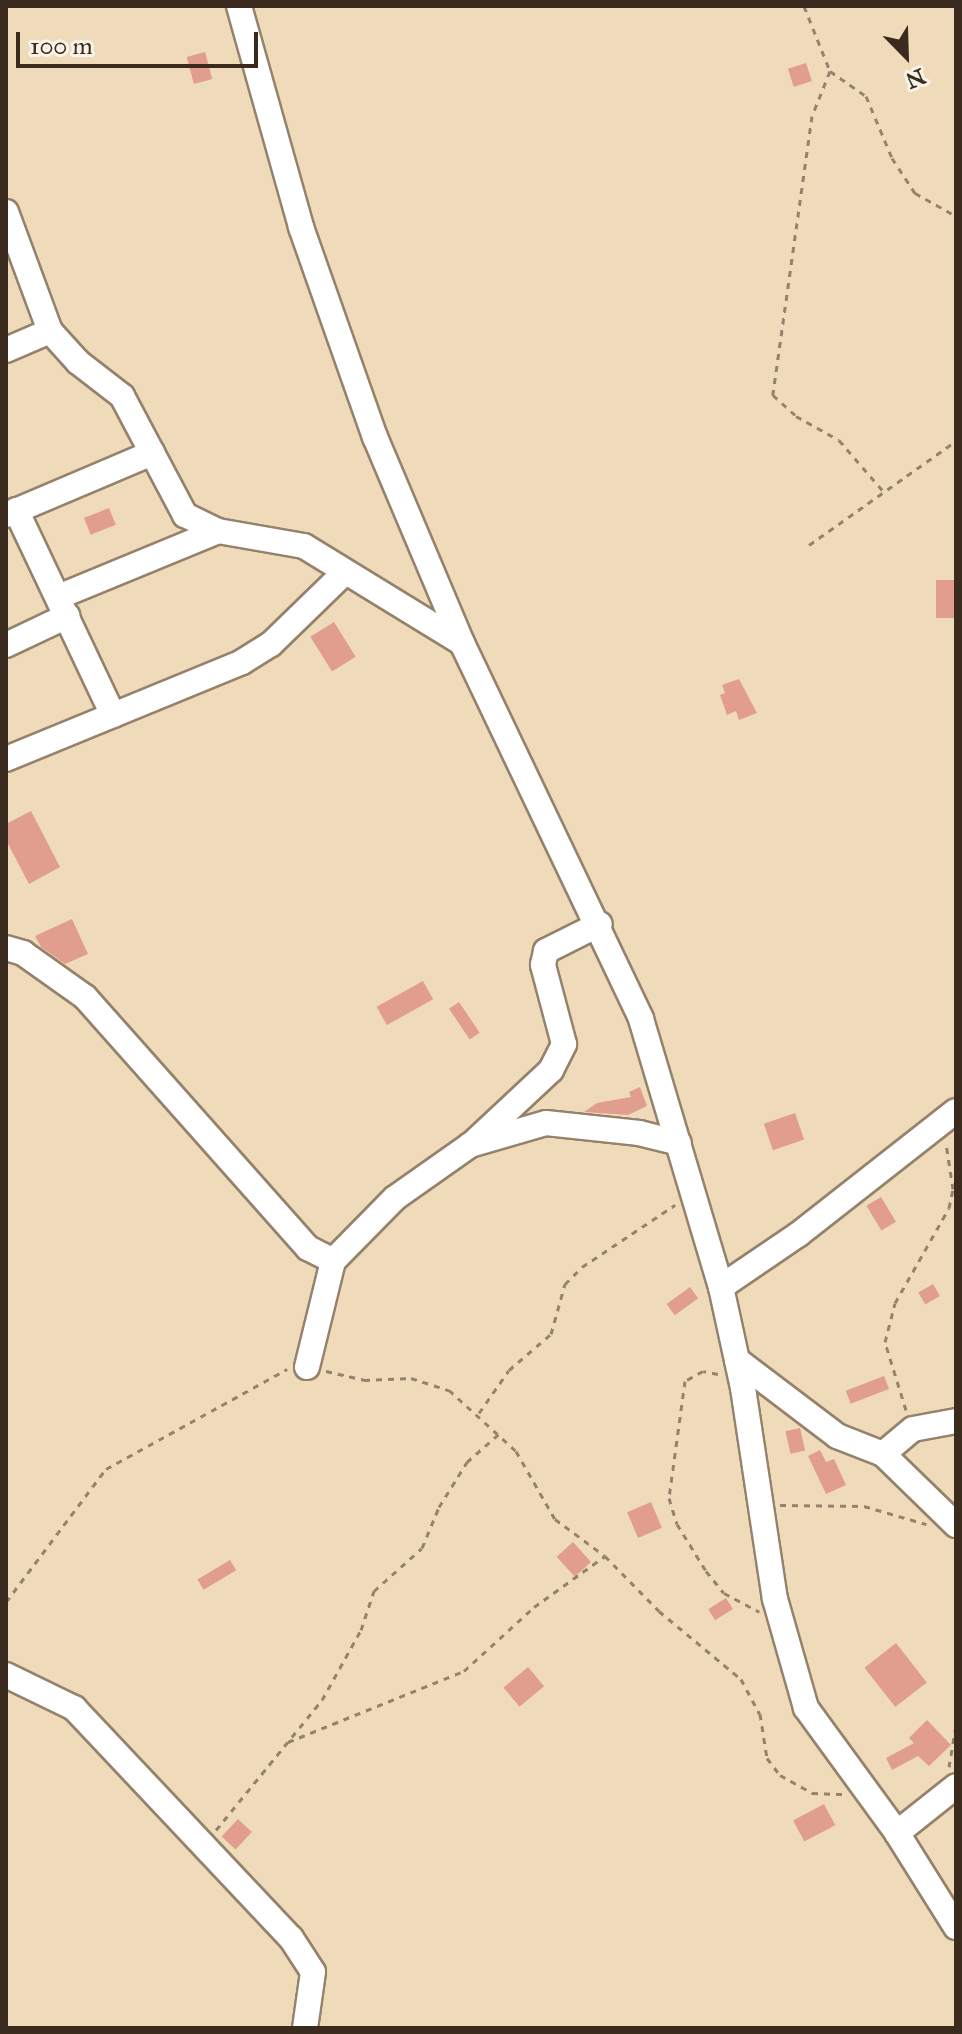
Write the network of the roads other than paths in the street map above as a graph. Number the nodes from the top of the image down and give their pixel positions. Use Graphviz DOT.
graph roads {
  1 [pos="239,6"];
  2 [pos="6,212"];
  3 [pos="50,331"];
  4 [pos="6,350"];
  5 [pos="152,453"];
  6 [pos="11,513"];
  7 [pos="218,531"];
  8 [pos="344,573"];
  9 [pos="63,607"];
  10 [pos="462,643"];
  11 [pos="6,645"];
  12 [pos="113,715"];
  13 [pos="6,759"];
  14 [pos="600,924"];
  15 [pos="6,948"];
  16 [pos="954,1113"];
  17 [pos="679,1143"];
  18 [pos="470,1145"];
  19 [pos="333,1261"];
  20 [pos="721,1287"];
  21 [pos="737,1360"];
  22 [pos="307,1367"];
  23 [pos="956,1421"];
  24 [pos="883,1454"];
  25 [pos="948,1527"];
  26 [pos="6,1675"];
  27 [pos="952,1789"];
  28 [pos="897,1833"];
  29 [pos="956,1927"];
  30 [pos="305,2028"];
  1 -- 10 [label="street"];
  2 -- 3 [label="street"];
  3 -- 4 [label="street"];
  3 -- 5 [label="street"];
  5 -- 6 [label="street"];
  5 -- 7 [label="street"];
  6 -- 9 [label="street"];
  7 -- 8 [label="street"];
  7 -- 9 [label="street"];
  8 -- 10 [label="street"];
  8 -- 12 [label="street"];
  9 -- 11 [label="street"];
  9 -- 12 [label="street"];
  10 -- 14 [label="street"];
  12 -- 13 [label="street"];
  14 -- 17 [label="street"];
  14 -- 18 [label="street"];
  15 -- 19 [label="street"];
  16 -- 20 [label="street"];
  17 -- 18 [label="street"];
  17 -- 20 [label="street"];
  18 -- 19 [label="street"];
  19 -- 22 [label="street"];
  20 -- 21 [label="street"];
  21 -- 24 [label="street"];
  21 -- 28 [label="street"];
  23 -- 24 [label="street"];
  24 -- 25 [label="street"];
  26 -- 30 [label="street"];
  27 -- 28 [label="street"];
  28 -- 29 [label="street"];
}
